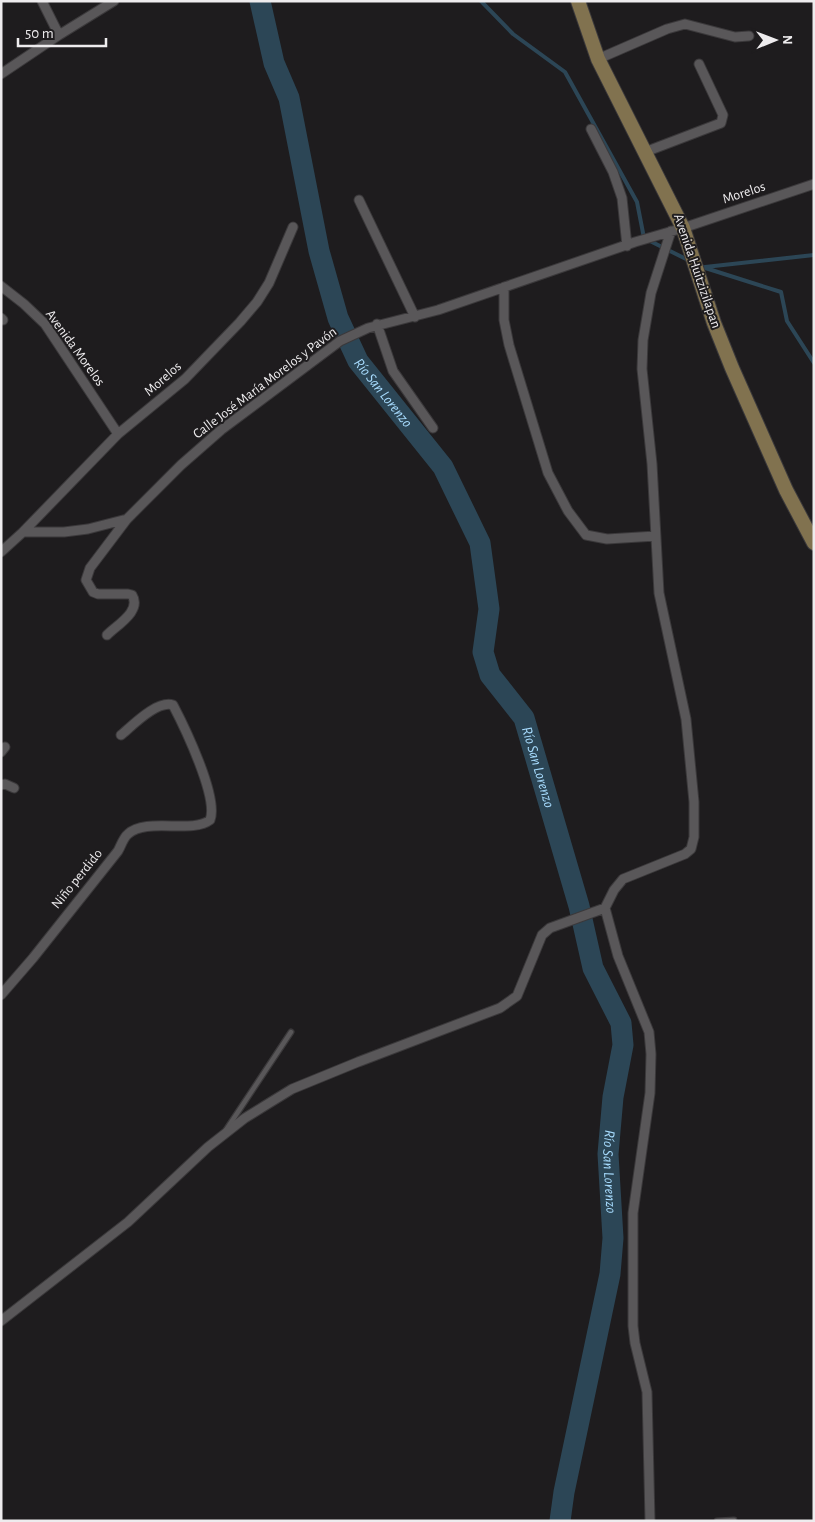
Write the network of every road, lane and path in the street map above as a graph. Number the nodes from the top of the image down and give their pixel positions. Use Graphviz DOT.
graph roads {
  1 [pos="42,1"];
  2 [pos="114,1"];
  3 [pos="578,1"];
  4 [pos="59,35"];
  5 [pos="749,36"];
  6 [pos="598,59"];
  7 [pos="699,64"];
  8 [pos="1,74"];
  9 [pos="591,129"];
  10 [pos="645,152"];
  11 [pos="814,184"];
  12 [pos="359,200"];
  13 [pos="293,227"];
  14 [pos="677,230"];
  15 [pos="631,244"];
  16 [pos="1,286"];
  17 [pos="504,287"];
  18 [pos="415,317"];
  19 [pos="373,326"];
  20 [pos="433,428"];
  21 [pos="118,434"];
  22 [pos="127,519"];
  23 [pos="23,532"];
  24 [pos="656,536"];
  25 [pos="814,543"];
  26 [pos="1,552"];
  27 [pos="106,635"];
  28 [pos="121,735"];
  29 [pos="1,785"];
  30 [pos="14,788"];
  31 [pos="605,908"];
  32 [pos="1,995"];
  33 [pos="291,1032"];
  34 [pos="221,1137"];
  35 [pos="1,1321"];
  36 [pos="734,1520"];
  37 [pos="650,1521"];
  38 [pos="717,1521"];
  1 -- 4 [label="street"];
  2 -- 4 [label="street"];
  3 -- 6 [label="street, Avenida Huitzizilapan"];
  4 -- 8 [label="street"];
  5 -- 6 [label="street"];
  6 -- 10 [label="street, Avenida Huitzizilapan"];
  7 -- 10 [label="street"];
  9 -- 15 [label="street"];
  10 -- 14 [label="street, Avenida Huitzizilapan"];
  11 -- 14 [label="street, Morelos"];
  12 -- 18 [label="street"];
  13 -- 21 [label="street, Morelos"];
  14 -- 15 [label="street, Calle José María Morelos y Pavón"];
  14 -- 24 [label="street"];
  14 -- 25 [label="street, Avenida Huitzizilapan"];
  15 -- 17 [label="street, Calle José María Morelos y Pavón"];
  16 -- 21 [label="street, Avenida Morelos"];
  17 -- 18 [label="street, Calle José María Morelos y Pavón"];
  17 -- 24 [label="street"];
  18 -- 19 [label="street, Calle José María Morelos y Pavón"];
  19 -- 20 [label="street"];
  19 -- 22 [label="street, Calle José María Morelos y Pavón"];
  21 -- 23 [label="street, Morelos"];
  22 -- 23 [label="street"];
  22 -- 27 [label="street, Calle José María Morelos y Pavón"];
  23 -- 26 [label="street"];
  24 -- 31 [label="street"];
  28 -- 32 [label="street, Niño perdido"];
  29 -- 30 [label="street"];
  31 -- 34 [label="street"];
  31 -- 37 [label="street"];
  33 -- 34 [label="lane"];
  34 -- 35 [label="street"];
  36 -- 38 [label="lane"];
}
